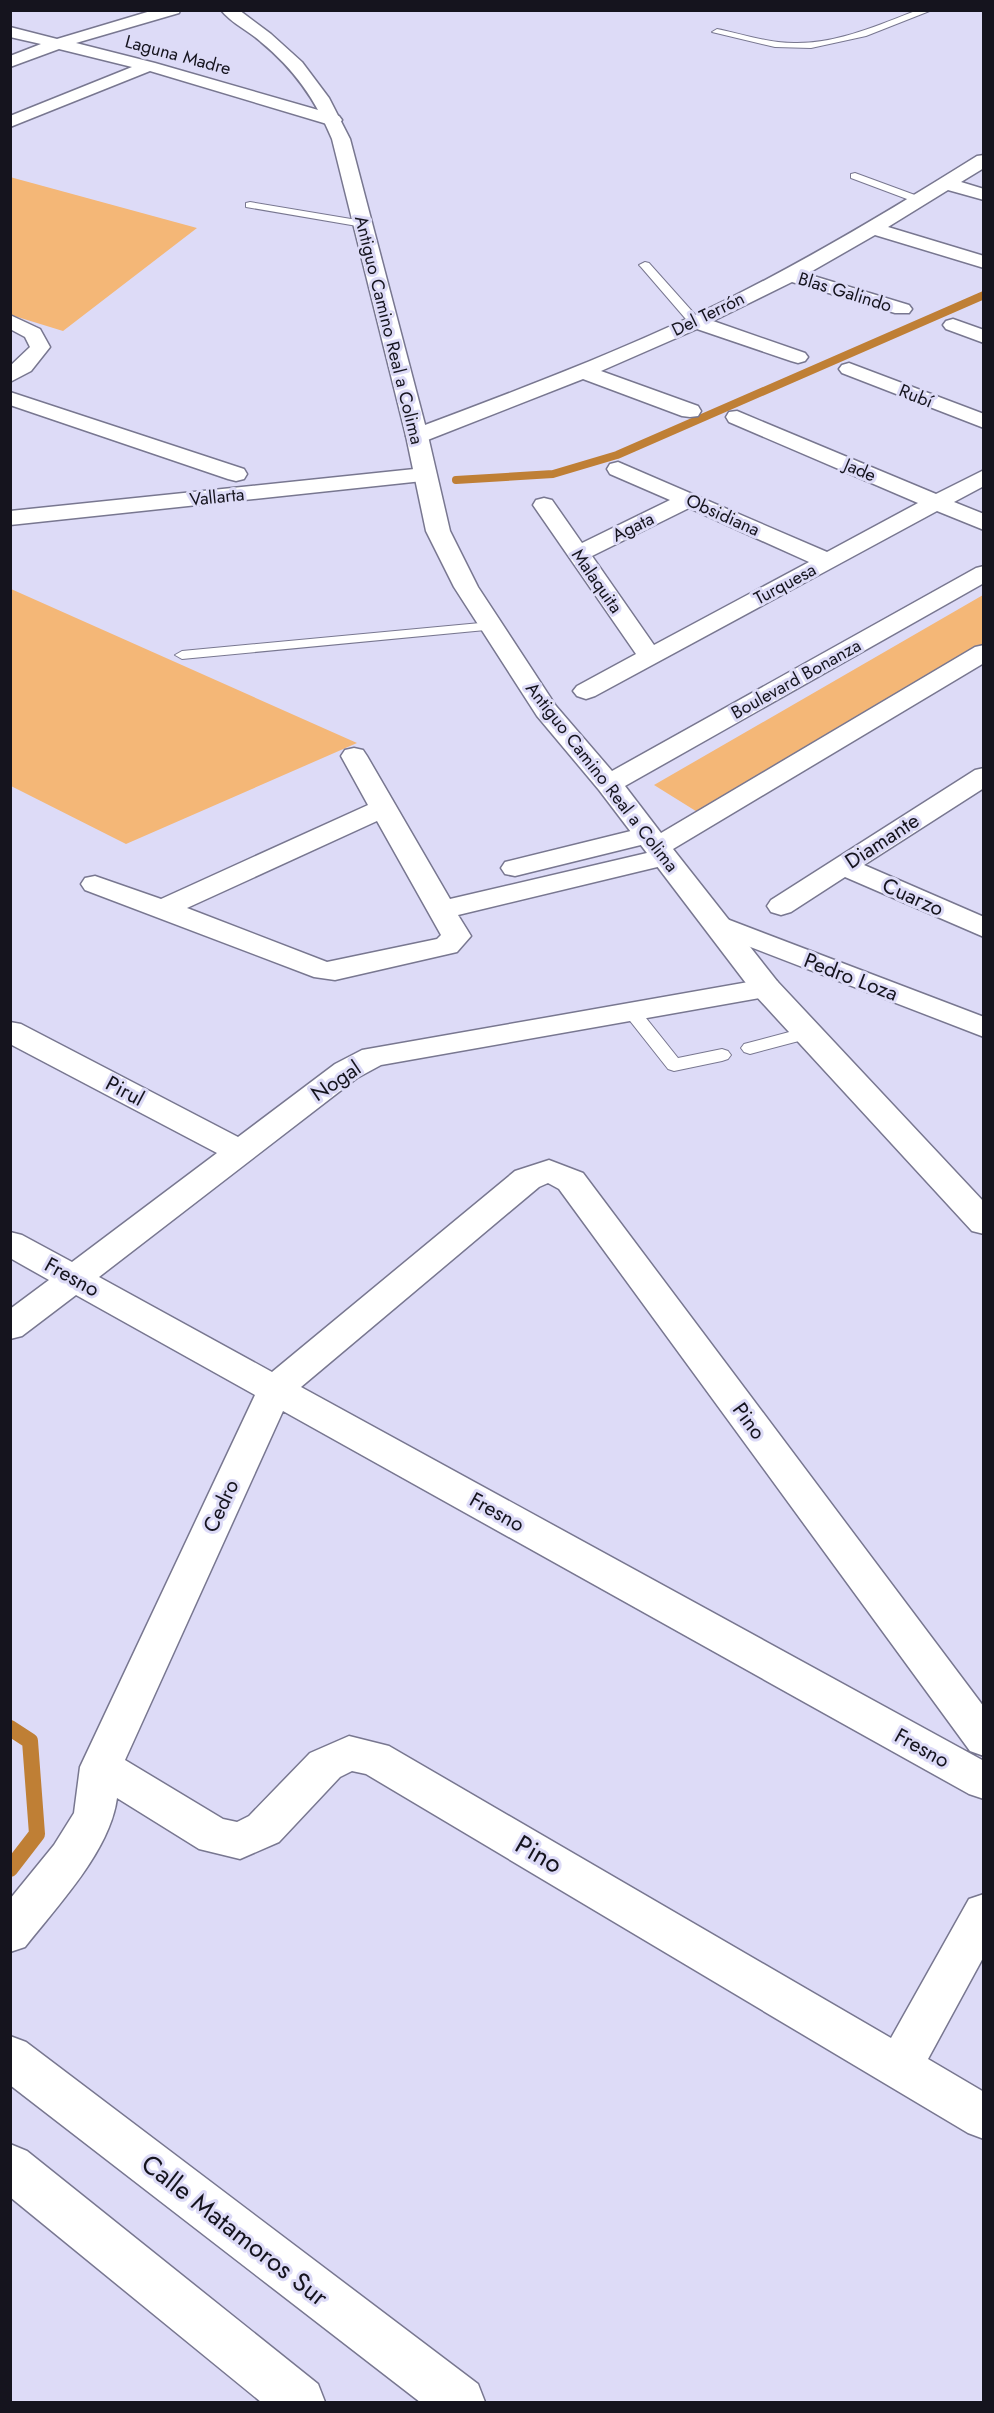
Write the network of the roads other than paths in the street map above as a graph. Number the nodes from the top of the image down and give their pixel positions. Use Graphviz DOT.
graph roads {
  1 [pos="173,10"];
  2 [pos="228,10"];
  3 [pos="928,10"];
  4 [pos="717,32"];
  5 [pos="10,33"];
  6 [pos="57,44"];
  7 [pos="10,62"];
  8 [pos="149,66"];
  9 [pos="333,120"];
  10 [pos="10,122"];
  11 [pos="983,160"];
  12 [pos="855,176"];
  13 [pos="947,184"];
  14 [pos="984,195"];
  15 [pos="275,197"];
  16 [pos="919,200"];
  17 [pos="250,205"];
  18 [pos="361,218"];
  19 [pos="872,228"];
  20 [pos="984,262"];
  21 [pos="645,265"];
  22 [pos="788,274"];
  23 [pos="902,309"];
  24 [pos="10,321"];
  25 [pos="695,322"];
  26 [pos="953,326"];
  27 [pos="984,337"];
  28 [pos="798,357"];
  29 [pos="849,369"];
  30 [pos="581,371"];
  31 [pos="10,376"];
  32 [pos="10,398"];
  33 [pos="690,411"];
  34 [pos="737,417"];
  35 [pos="984,422"];
  36 [pos="417,436"];
  37 [pos="618,469"];
  38 [pos="236,474"];
  39 [pos="424,475"];
  40 [pos="984,477"];
  41 [pos="944,499"];
  42 [pos="688,500"];
  43 [pos="544,505"];
  44 [pos="984,508"];
  45 [pos="10,518"];
  46 [pos="984,523"];
  47 [pos="578,554"];
  48 [pos="827,561"];
  49 [pos="984,573"];
  50 [pos="488,620"];
  51 [pos="984,652"];
  52 [pos="182,655"];
  53 [pos="650,657"];
  54 [pos="586,691"];
  55 [pos="354,756"];
  56 [pos="984,776"];
  57 [pos="609,784"];
  58 [pos="384,808"];
  59 [pos="656,846"];
  60 [pos="843,866"];
  61 [pos="95,884"];
  62 [pos="435,899"];
  63 [pos="781,906"];
  64 [pos="162,909"];
  65 [pos="719,925"];
  66 [pos="984,928"];
  67 [pos="766,988"];
  68 [pos="632,1012"];
  69 [pos="984,1028"];
  70 [pos="10,1031"];
  71 [pos="808,1033"];
  72 [pos="750,1048"];
  73 [pos="722,1055"];
  74 [pos="238,1151"];
  75 [pos="549,1171"];
  76 [pos="984,1223"];
  77 [pos="10,1243"];
  78 [pos="74,1278"];
  79 [pos="10,1327"];
  80 [pos="275,1389"];
  81 [pos="984,1739"];
  82 [pos="101,1767"];
  83 [pos="984,1782"];
  84 [pos="984,1913"];
  85 [pos="10,1933"];
  86 [pos="10,2057"];
  87 [pos="900,2066"];
  88 [pos="984,2117"];
  89 [pos="10,2168"];
  90 [pos="300,2403"];
  91 [pos="460,2403"];
  1 -- 6 [label="street"];
  2 -- 9 [label="street, Antiguo Camino Real a Colima"];
  3 -- 4 [label="lane"];
  5 -- 6 [label="street, Laguna Madre"];
  6 -- 7 [label="street"];
  6 -- 8 [label="street, Laguna Madre"];
  8 -- 9 [label="street, Laguna Madre"];
  8 -- 10 [label="street"];
  9 -- 18 [label="street, Antiguo Camino Real a Colima"];
  11 -- 13 [label="street, Del Terrón"];
  12 -- 16 [label="lane"];
  13 -- 14 [label="street"];
  13 -- 16 [label="street, Del Terrón"];
  15 -- 18 [label="lane"];
  16 -- 19 [label="street, Del Terrón"];
  17 -- 18 [label="lane"];
  18 -- 36 [label="street, Antiguo Camino Real a Colima"];
  19 -- 20 [label="street"];
  19 -- 22 [label="street, Del Terrón"];
  21 -- 25 [label="lane"];
  22 -- 23 [label="street, Blas Galindo"];
  22 -- 25 [label="street, Del Terrón"];
  24 -- 31 [label="street"];
  25 -- 28 [label="street"];
  25 -- 30 [label="street, Del Terrón"];
  26 -- 27 [label="street"];
  29 -- 35 [label="street, Rubí"];
  30 -- 33 [label="street"];
  30 -- 36 [label="street, Del Terrón"];
  32 -- 38 [label="street"];
  34 -- 41 [label="street, Jade"];
  36 -- 39 [label="street, Antiguo Camino Real a Colima"];
  37 -- 42 [label="street, Obsidiana"];
  39 -- 45 [label="street, Vallarta"];
  39 -- 50 [label="street, Antiguo Camino Real a Colima"];
  40 -- 41 [label="street, Turquesa"];
  41 -- 44 [label="street, Jade"];
  41 -- 46 [label="street, Jade"];
  41 -- 48 [label="street, Turquesa"];
  42 -- 47 [label="street, Agata"];
  42 -- 48 [label="street, Obsidiana"];
  43 -- 47 [label="street, Malaquita"];
  47 -- 53 [label="street, Malaquita"];
  48 -- 53 [label="street, Turquesa"];
  49 -- 57 [label="street, Boulevard Bonanza"];
  50 -- 52 [label="lane"];
  50 -- 57 [label="street, Antiguo Camino Real a Colima"];
  51 -- 59 [label="street"];
  53 -- 54 [label="street, Turquesa"];
  55 -- 58 [label="street"];
  56 -- 60 [label="street, Diamante"];
  57 -- 59 [label="street, Antiguo Camino Real a Colima"];
  58 -- 62 [label="street"];
  58 -- 64 [label="street"];
  59 -- 62 [label="street"];
  59 -- 65 [label="street, Antiguo Camino Real a Colima"];
  60 -- 63 [label="street, Diamante"];
  60 -- 66 [label="street, Cuarzo"];
  61 -- 64 [label="street"];
  62 -- 64 [label="street"];
  65 -- 67 [label="street, Antiguo Camino Real a Colima"];
  65 -- 69 [label="street, Pedro Loza"];
  67 -- 68 [label="street, Nogal"];
  67 -- 71 [label="street, Antiguo Camino Real a Colima"];
  68 -- 73 [label="lane"];
  68 -- 74 [label="street, Nogal"];
  70 -- 74 [label="street, Pirul"];
  71 -- 72 [label="lane"];
  71 -- 76 [label="street, Antiguo Camino Real a Colima"];
  74 -- 78 [label="street, Nogal"];
  75 -- 80 [label="street, Cedro"];
  75 -- 81 [label="street, Pino"];
  77 -- 78 [label="street, Fresno"];
  78 -- 79 [label="street, Nogal"];
  78 -- 80 [label="street, Fresno"];
  80 -- 82 [label="street, Cedro"];
  80 -- 83 [label="street, Fresno"];
  82 -- 85 [label="street, Cedro"];
  82 -- 87 [label="street, Pino"];
  84 -- 87 [label="street"];
  86 -- 91 [label="street, Calle Matamoros Sur"];
  87 -- 88 [label="street, Pino"];
  89 -- 90 [label="street"];
}
